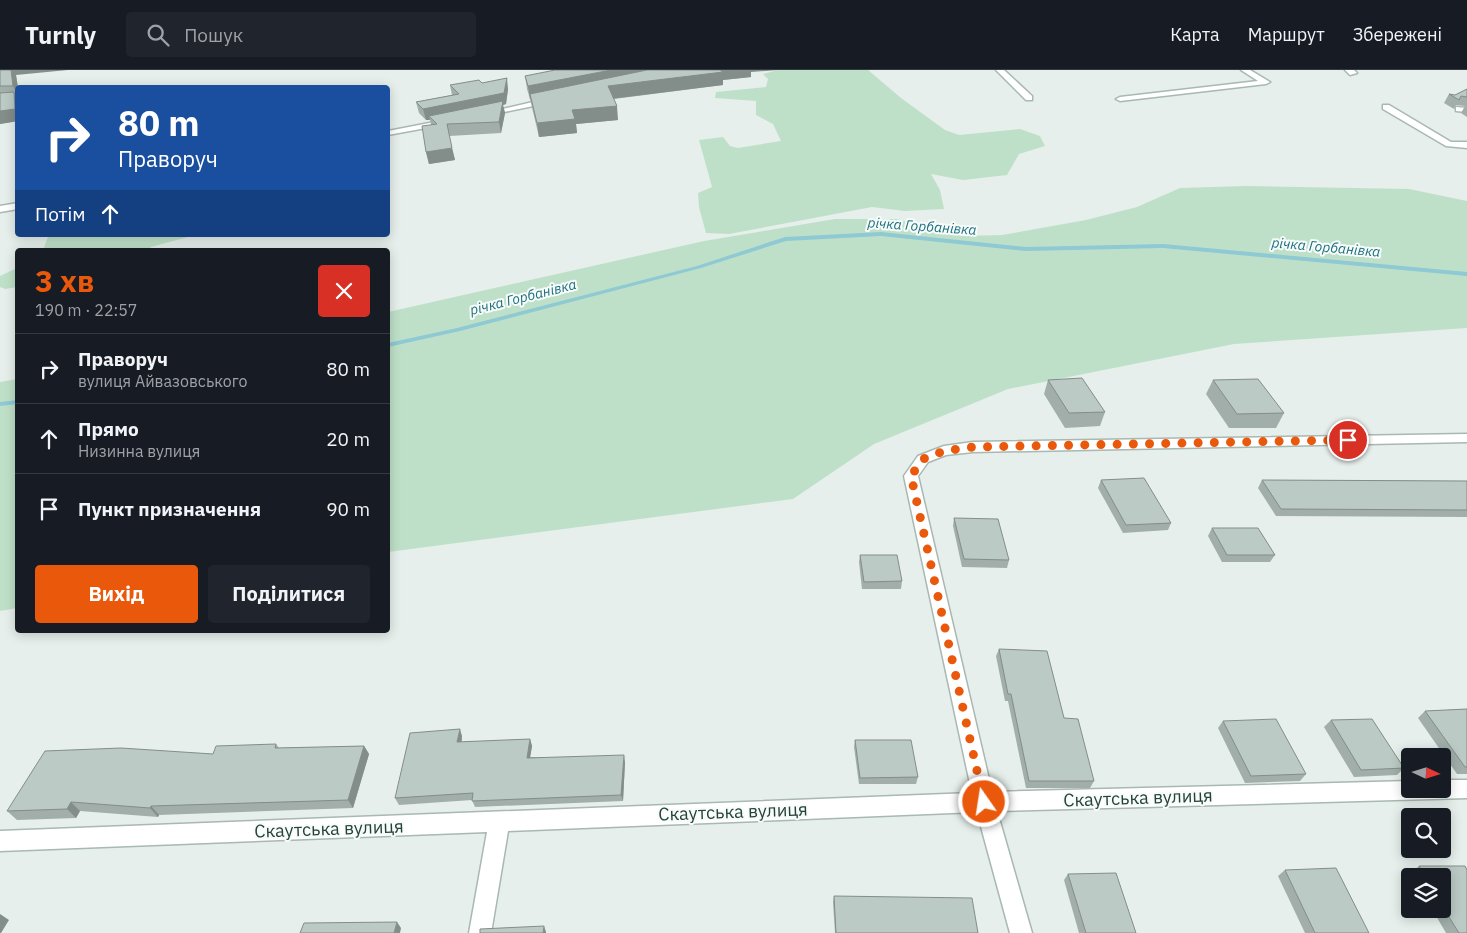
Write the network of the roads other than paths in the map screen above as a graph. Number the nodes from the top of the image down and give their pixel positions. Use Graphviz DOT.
graph roads {
  1 [pos="1000,70"];
  2 [pos="1245,70"];
  3 [pos="563,97"];
  4 [pos="1029,98"];
  5 [pos="1120,99"];
  6 [pos="1386,107"];
  7 [pos="478,115"];
  8 [pos="459,119"];
  9 [pos="390,133"];
  10 [pos="1467,145"];
  11 [pos="15,206"];
  12 [pos="0,209"];
  13 [pos="1467,438"];
  14 [pos="1467,789"];
  15 [pos="984,802"];
  16 [pos="499,822"];
  17 [pos="0,841"];
  18 [pos="480,933"];
  19 [pos="1021,933"];
  1 -- 4 [label="street"];
  2 -- 5 [label="street"];
  3 -- 7 [label="street"];
  6 -- 10 [label="street"];
  8 -- 9 [label="street"];
  11 -- 12 [label="street"];
  13 -- 15 [label="street"];
  14 -- 15 [label="street, Скаутська вулиця"];
  15 -- 16 [label="street, Скаутська вулиця"];
  15 -- 19 [label="street"];
  16 -- 17 [label="street, Скаутська вулиця"];
  16 -- 18 [label="street"];
}
